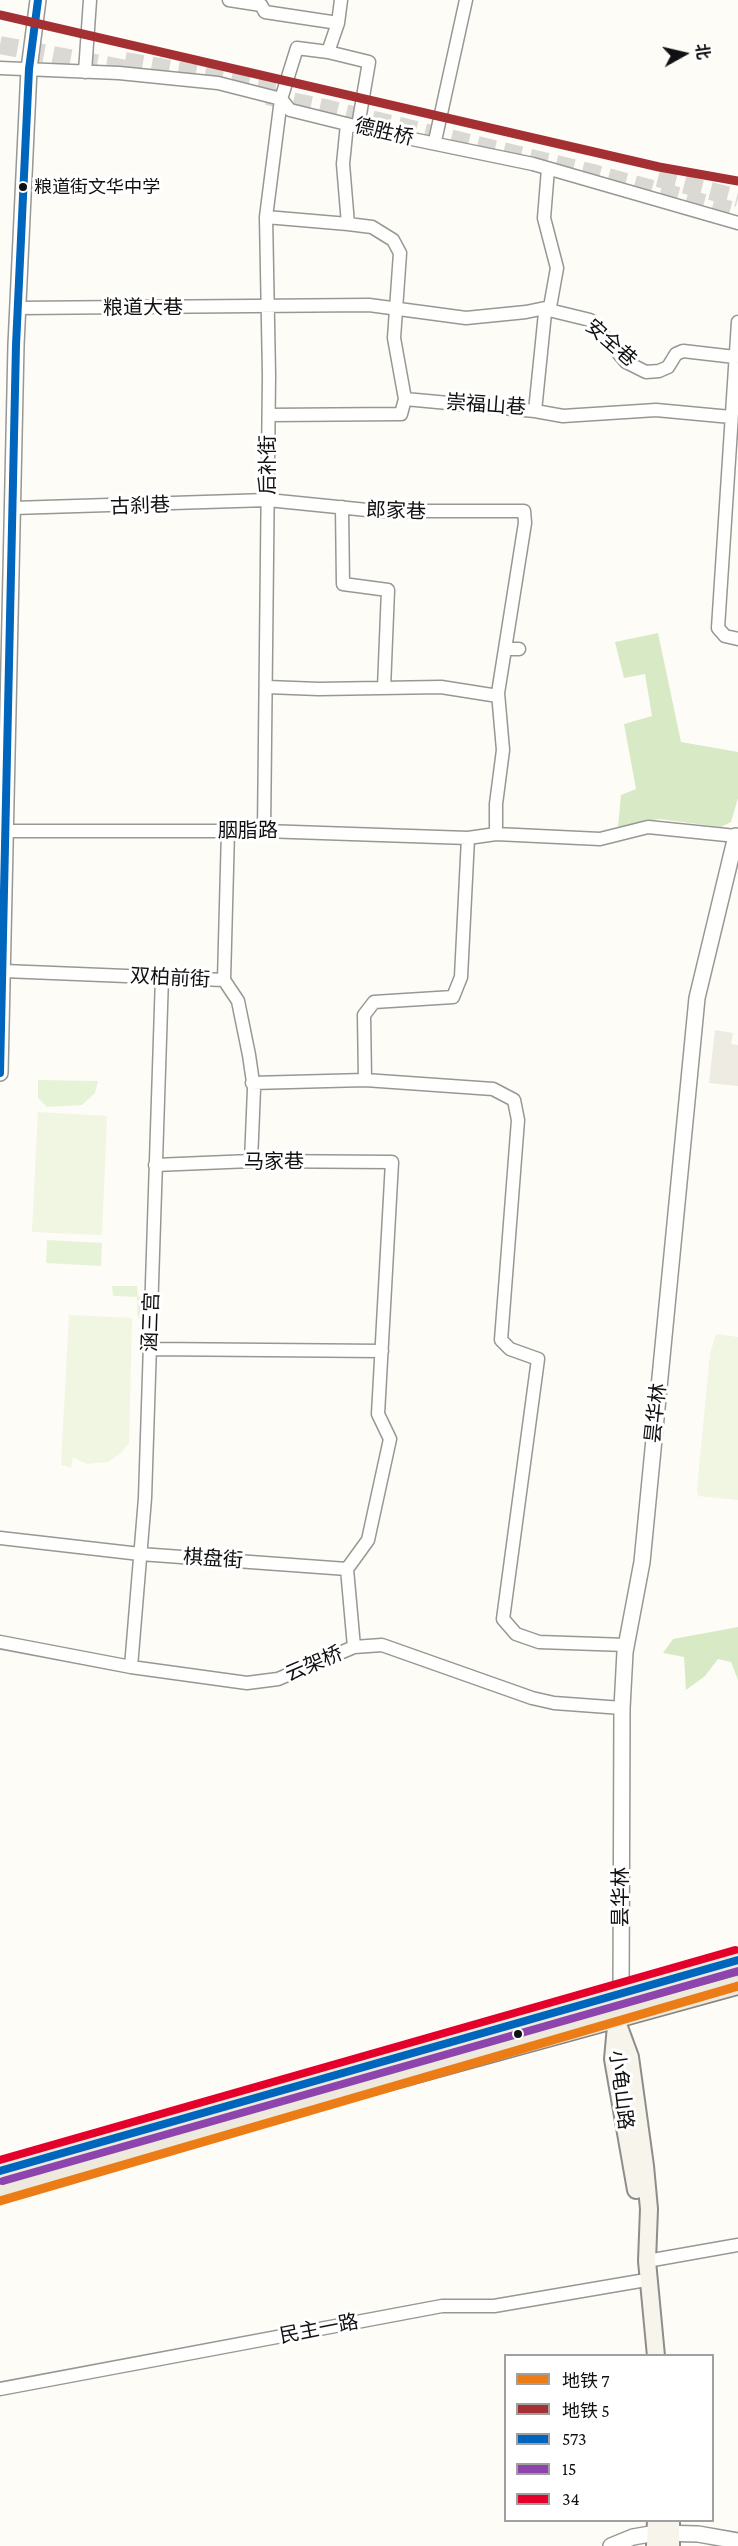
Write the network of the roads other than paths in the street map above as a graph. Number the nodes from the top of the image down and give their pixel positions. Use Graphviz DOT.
graph roads {
  1 [pos="38,0"];
  2 [pos="90,0"];
  3 [pos="229,0"];
  4 [pos="341,0"];
  5 [pos="466,0"];
  6 [pos="338,23"];
  7 [pos="328,52"];
  8 [pos="0,68"];
  9 [pos="28,69"];
  10 [pos="85,72"];
  11 [pos="281,99"];
  12 [pos="352,125"];
  13 [pos="435,141"];
  14 [pos="548,168"];
  15 [pos="266,218"];
  16 [pos="738,223"];
  17 [pos="348,224"];
  18 [pos="550,307"];
  19 [pos="17,308"];
  20 [pos="268,308"];
  21 [pos="396,308"];
  22 [pos="738,322"];
  23 [pos="735,357"];
  24 [pos="405,399"];
  25 [pos="535,411"];
  26 [pos="269,415"];
  27 [pos="731,417"];
  28 [pos="268,500"];
  29 [pos="342,507"];
  30 [pos="13,508"];
  31 [pos="738,639"];
  32 [pos="267,687"];
  33 [pos="384,688"];
  34 [pos="498,696"];
  35 [pos="3,831"];
  36 [pos="228,831"];
  37 [pos="264,831"];
  38 [pos="496,834"];
  39 [pos="736,836"];
  40 [pos="468,838"];
  41 [pos="4,971"];
  42 [pos="162,976"];
  43 [pos="224,980"];
  44 [pos="0,1073"];
  45 [pos="365,1080"];
  46 [pos="252,1083"];
  47 [pos="251,1161"];
  48 [pos="155,1165"];
  49 [pos="150,1349"];
  50 [pos="382,1351"];
  51 [pos="0,1538"];
  52 [pos="141,1554"];
  53 [pos="347,1569"];
  54 [pos="0,1642"];
  55 [pos="626,1645"];
  56 [pos="354,1647"];
  57 [pos="131,1666"];
  58 [pos="622,1708"];
  59 [pos="738,1960"];
  60 [pos="738,1985"];
  61 [pos="621,1995"];
  62 [pos="616,2019"];
  63 [pos="250,2100"];
  64 [pos="256,2120"];
  65 [pos="0,2171"];
  66 [pos="0,2194"];
  67 [pos="738,2245"];
  68 [pos="647,2261"];
  69 [pos="640,2282"];
  70 [pos="647,2354"];
  71 [pos="656,2354"];
  72 [pos="0,2389"];
  73 [pos="663,2533"];
  74 [pos="738,2541"];
  75 [pos="610,2546"];
  1 -- 9 [label="street"];
  2 -- 10 [label="street"];
  3 -- 6 [label="street"];
  4 -- 6 [label="street"];
  5 -- 13 [label="street"];
  6 -- 7 [label="street"];
  7 -- 11 [label="street, 后补街"];
  7 -- 12 [label="street"];
  8 -- 9 [label="street, 德胜桥"];
  9 -- 10 [label="street, 德胜桥"];
  9 -- 19 [label="street"];
  10 -- 11 [label="street, 德胜桥"];
  11 -- 12 [label="street, 德胜桥"];
  11 -- 15 [label="street, 后补街"];
  12 -- 14 [label="street, 德胜桥"];
  12 -- 17 [label="street"];
  14 -- 16 [label="street, 德胜桥"];
  14 -- 18 [label="street"];
  15 -- 17 [label="street"];
  15 -- 20 [label="street, 后补街"];
  17 -- 21 [label="street"];
  18 -- 21 [label="street, 粮道大巷"];
  18 -- 23 [label="street, 安全巷"];
  18 -- 25 [label="street, 崇福山巷"];
  19 -- 20 [label="street, 粮道大巷"];
  19 -- 30 [label="street"];
  20 -- 21 [label="street, 粮道大巷"];
  20 -- 26 [label="street, 后补街"];
  21 -- 24 [label="street"];
  22 -- 23 [label="street"];
  23 -- 27 [label="street"];
  24 -- 25 [label="street, 崇福山巷"];
  24 -- 26 [label="street"];
  25 -- 27 [label="street"];
  26 -- 28 [label="street, 后补街"];
  27 -- 31 [label="street"];
  28 -- 29 [label="street, 郎家巷"];
  28 -- 30 [label="street, 古刹巷"];
  28 -- 32 [label="street, 后补街"];
  29 -- 33 [label="street"];
  29 -- 34 [label="street, 郎家巷"];
  30 -- 35 [label="street"];
  32 -- 33 [label="street"];
  32 -- 37 [label="street, 后补街"];
  33 -- 34 [label="street"];
  34 -- 38 [label="street"];
  35 -- 36 [label="street, 胭脂路"];
  35 -- 41 [label="street"];
  36 -- 37 [label="street, 胭脂路"];
  36 -- 43 [label="street, 双柏前街"];
  37 -- 40 [label="street, 胭脂路"];
  38 -- 39 [label="street, 胭脂路"];
  38 -- 40 [label="street, 胭脂路"];
  39 -- 55 [label="street, 昙华林"];
  40 -- 45 [label="street"];
  41 -- 42 [label="street, 双柏前街"];
  41 -- 44 [label="street"];
  42 -- 43 [label="street, 双柏前街"];
  42 -- 48 [label="street, 涵三宫"];
  43 -- 46 [label="street"];
  45 -- 46 [label="street"];
  45 -- 55 [label="street"];
  46 -- 47 [label="street"];
  47 -- 48 [label="street, 马家巷"];
  47 -- 50 [label="street, 马家巷"];
  48 -- 49 [label="street, 涵三宫"];
  49 -- 50 [label="street"];
  49 -- 52 [label="street, 涵三宫"];
  50 -- 53 [label="street"];
  51 -- 52 [label="street, 棋盘街"];
  52 -- 53 [label="street, 棋盘街"];
  52 -- 57 [label="street, 涵三宫"];
  53 -- 56 [label="street"];
  54 -- 57 [label="street, 云架桥"];
  55 -- 58 [label="street, 昙华林"];
  56 -- 57 [label="street, 云架桥"];
  56 -- 58 [label="street, 云架桥"];
  58 -- 61 [label="street, 昙华林"];
  59 -- 61 [label="main road"];
  60 -- 62 [label="main road"];
  61 -- 63 [label="main road"];
  62 -- 64 [label="main road"];
  62 -- 68 [label="main road, 小龟山路"];
  62 -- 69 [label="main road, 小龟山路"];
  63 -- 64 [label="main road"];
  63 -- 65 [label="main road"];
  64 -- 66 [label="main road"];
  67 -- 68 [label="street"];
  68 -- 71 [label="main road, 小龟山路"];
  69 -- 70 [label="main road, 小龟山路"];
  69 -- 72 [label="street, 民主一路"];
  73 -- 74 [label="street"];
  73 -- 75 [label="street"];
}
